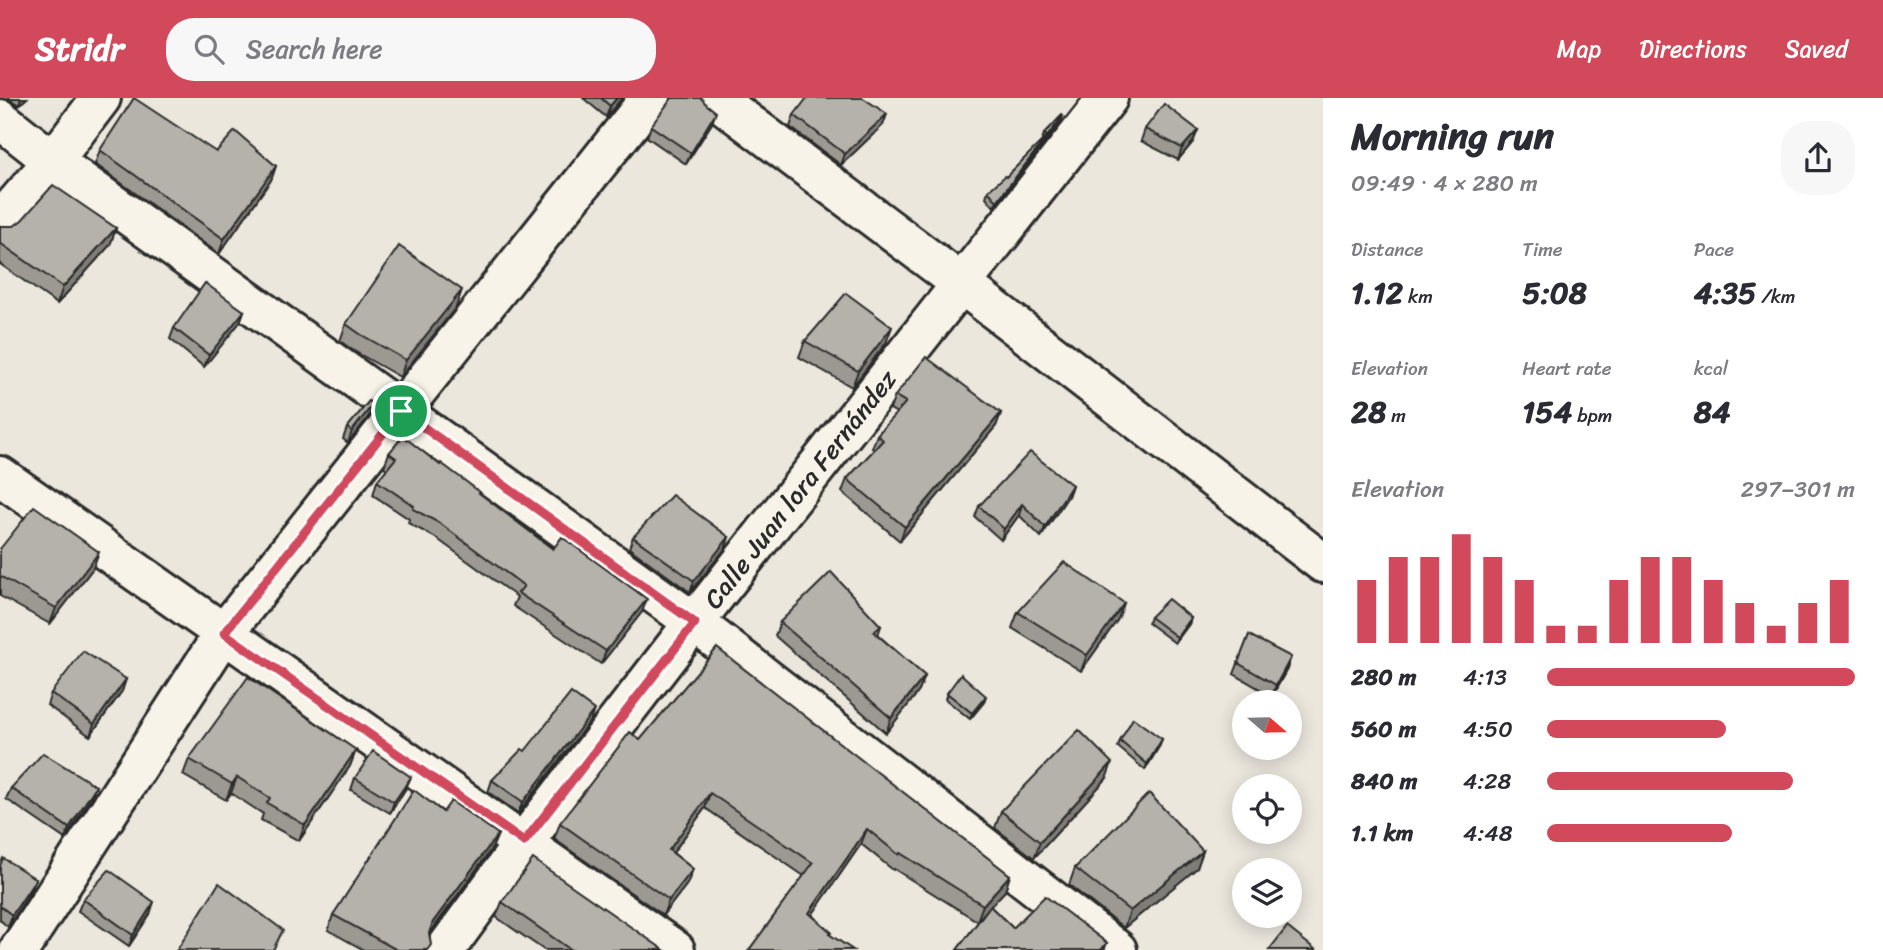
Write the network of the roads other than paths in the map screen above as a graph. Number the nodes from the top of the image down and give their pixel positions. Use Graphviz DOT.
graph roads {
  1 [pos="101,98"];
  2 [pos="650,98"];
  3 [pos="715,98"];
  4 [pos="1108,98"];
  5 [pos="0,119"];
  6 [pos="53,161"];
  7 [pos="0,222"];
  8 [pos="401,411"];
  9 [pos="0,477"];
  10 [pos="1323,563"];
  11 [pos="695,623"];
  12 [pos="224,633"];
  13 [pos="524,842"];
  14 [pos="19,950"];
  15 [pos="445,950"];
  16 [pos="676,950"];
  17 [pos="1117,950"];
  1 -- 6 [label="street"];
  2 -- 8 [label="street"];
  3 -- 10 [label="street"];
  4 -- 11 [label="street, Calle Juan lora Fernández"];
  5 -- 6 [label="street"];
  6 -- 7 [label="street"];
  6 -- 8 [label="street"];
  8 -- 11 [label="street"];
  8 -- 12 [label="street"];
  9 -- 12 [label="street"];
  11 -- 13 [label="street, Calle Juan lora Fernández"];
  11 -- 17 [label="street"];
  12 -- 13 [label="street"];
  12 -- 14 [label="street"];
  13 -- 15 [label="street, Calle Juan lora Fernández"];
  13 -- 16 [label="street"];
}
